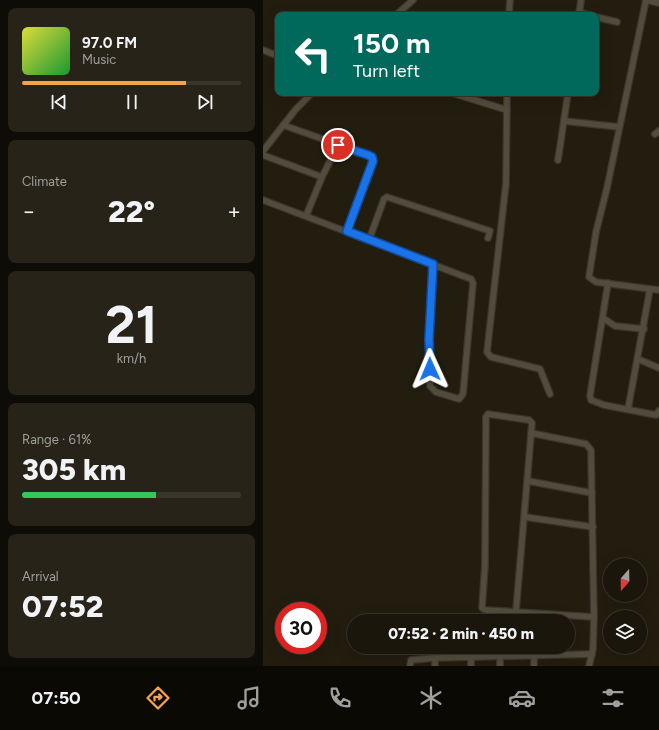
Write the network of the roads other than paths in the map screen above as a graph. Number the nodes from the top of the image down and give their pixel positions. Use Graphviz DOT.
graph roads {
  1 [pos="413,0"];
  2 [pos="509,0"];
  3 [pos="581,0"];
  4 [pos="646,0"];
  5 [pos="659,3"];
  6 [pos="399,12"];
  7 [pos="509,12"];
  8 [pos="579,12"];
  9 [pos="599,18"];
  10 [pos="617,22"];
  11 [pos="263,50"];
  12 [pos="275,55"];
  13 [pos="309,96"];
  14 [pos="462,96"];
  15 [pos="507,96"];
  16 [pos="568,96"];
  17 [pos="507,110"];
  18 [pos="564,121"];
  19 [pos="283,125"];
  20 [pos="619,127"];
  21 [pos="338,145"];
  22 [pos="263,151"];
  23 [pos="263,155"];
  24 [pos="558,160"];
  25 [pos="322,177"];
  26 [pos="263,200"];
  27 [pos="306,216"];
  28 [pos="347,231"];
  29 [pos="488,238"];
  30 [pos="369,240"];
  31 [pos="433,264"];
  32 [pos="608,283"];
  33 [pos="650,289"];
  34 [pos="659,290"];
  35 [pos="603,318"];
  36 [pos="643,328"];
  37 [pos="638,359"];
  38 [pos="659,368"];
  39 [pos="550,394"];
  40 [pos="628,409"];
  41 [pos="659,411"];
  42 [pos="531,433"];
  43 [pos="527,481"];
  44 [pos="592,493"];
  45 [pos="525,517"];
  46 [pos="593,527"];
  47 [pos="516,611"];
  48 [pos="594,617"];
  49 [pos="593,654"];
  50 [pos="471,656"];
  51 [pos="500,656"];
  52 [pos="534,656"];
  53 [pos="435,658"];
  54 [pos="409,666"];
  55 [pos="435,666"];
  56 [pos="471,666"];
  57 [pos="500,666"];
  58 [pos="534,666"];
  59 [pos="589,666"];
  1 -- 6 [label="street"];
  2 -- 7 [label="street"];
  3 -- 8 [label="street"];
  4 -- 5 [label="street"];
  4 -- 20 [label="street"];
  9 -- 10 [label="street"];
  11 -- 12 [label="street"];
  13 -- 19 [label="street"];
  14 -- 17 [label="street"];
  15 -- 17 [label="street"];
  16 -- 18 [label="street"];
  17 -- 39 [label="street"];
  18 -- 20 [label="street"];
  18 -- 24 [label="street"];
  19 -- 21 [label="street"];
  19 -- 22 [label="street"];
  20 -- 32 [label="street"];
  21 -- 25 [label="street"];
  21 -- 28 [label="street"];
  23 -- 25 [label="street"];
  25 -- 27 [label="street"];
  26 -- 27 [label="street"];
  27 -- 28 [label="street"];
  28 -- 30 [label="street"];
  29 -- 30 [label="street"];
  30 -- 31 [label="street"];
  31 -- 31 [label="street"];
  32 -- 33 [label="street"];
  32 -- 35 [label="street"];
  33 -- 34 [label="street"];
  33 -- 36 [label="street"];
  35 -- 36 [label="street"];
  35 -- 40 [label="street"];
  36 -- 37 [label="street"];
  37 -- 38 [label="street"];
  37 -- 40 [label="street"];
  40 -- 41 [label="street"];
  42 -- 43 [label="street"];
  42 -- 44 [label="street"];
  42 -- 47 [label="street"];
  43 -- 44 [label="street"];
  43 -- 45 [label="street"];
  44 -- 46 [label="street"];
  45 -- 46 [label="street"];
  45 -- 47 [label="street"];
  46 -- 48 [label="street"];
  47 -- 48 [label="street"];
  48 -- 49 [label="street"];
  49 -- 52 [label="street"];
  49 -- 59 [label="street"];
  50 -- 51 [label="street"];
  50 -- 53 [label="street"];
  50 -- 56 [label="street"];
  51 -- 52 [label="street"];
  51 -- 57 [label="street"];
  52 -- 58 [label="street"];
  53 -- 54 [label="street"];
  53 -- 55 [label="street"];
}
